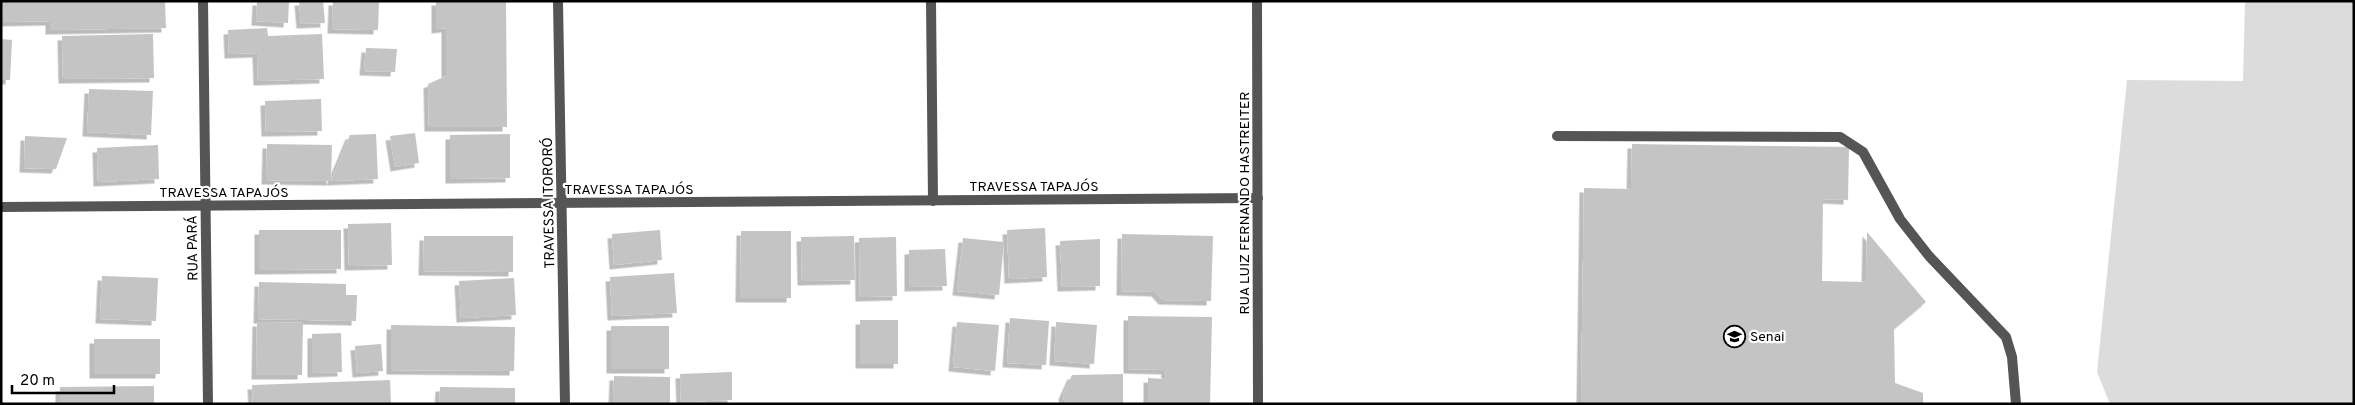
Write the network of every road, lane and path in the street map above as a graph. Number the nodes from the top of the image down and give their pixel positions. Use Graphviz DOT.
graph roads {
  1 [pos="203,1"];
  2 [pos="558,1"];
  3 [pos="931,1"];
  4 [pos="1257,1"];
  5 [pos="1557,136"];
  6 [pos="1258,198"];
  7 [pos="932,201"];
  8 [pos="562,203"];
  9 [pos="206,206"];
  10 [pos="1,207"];
  11 [pos="208,404"];
  12 [pos="565,404"];
  13 [pos="1258,404"];
  14 [pos="2016,404"];
  1 -- 9 [label="street, RUA PARÁ"];
  2 -- 8 [label="street, TRAVESSA ITORORÓ"];
  3 -- 7 [label="street"];
  4 -- 6 [label="street, RUA LUIZ FERNANDO HASTREITER"];
  5 -- 14 [label="street"];
  6 -- 7 [label="street, TRAVESSA TAPAJÓS"];
  6 -- 13 [label="street, RUA LUIZ FERNANDO HASTREITER"];
  7 -- 8 [label="street, TRAVESSA TAPAJÓS"];
  8 -- 9 [label="street, TRAVESSA TAPAJÓS"];
  8 -- 12 [label="street, TRAVESSA ITORORÓ"];
  9 -- 10 [label="street, TRAVESSA TAPAJÓS"];
  9 -- 11 [label="street, RUA PARÁ"];
}
